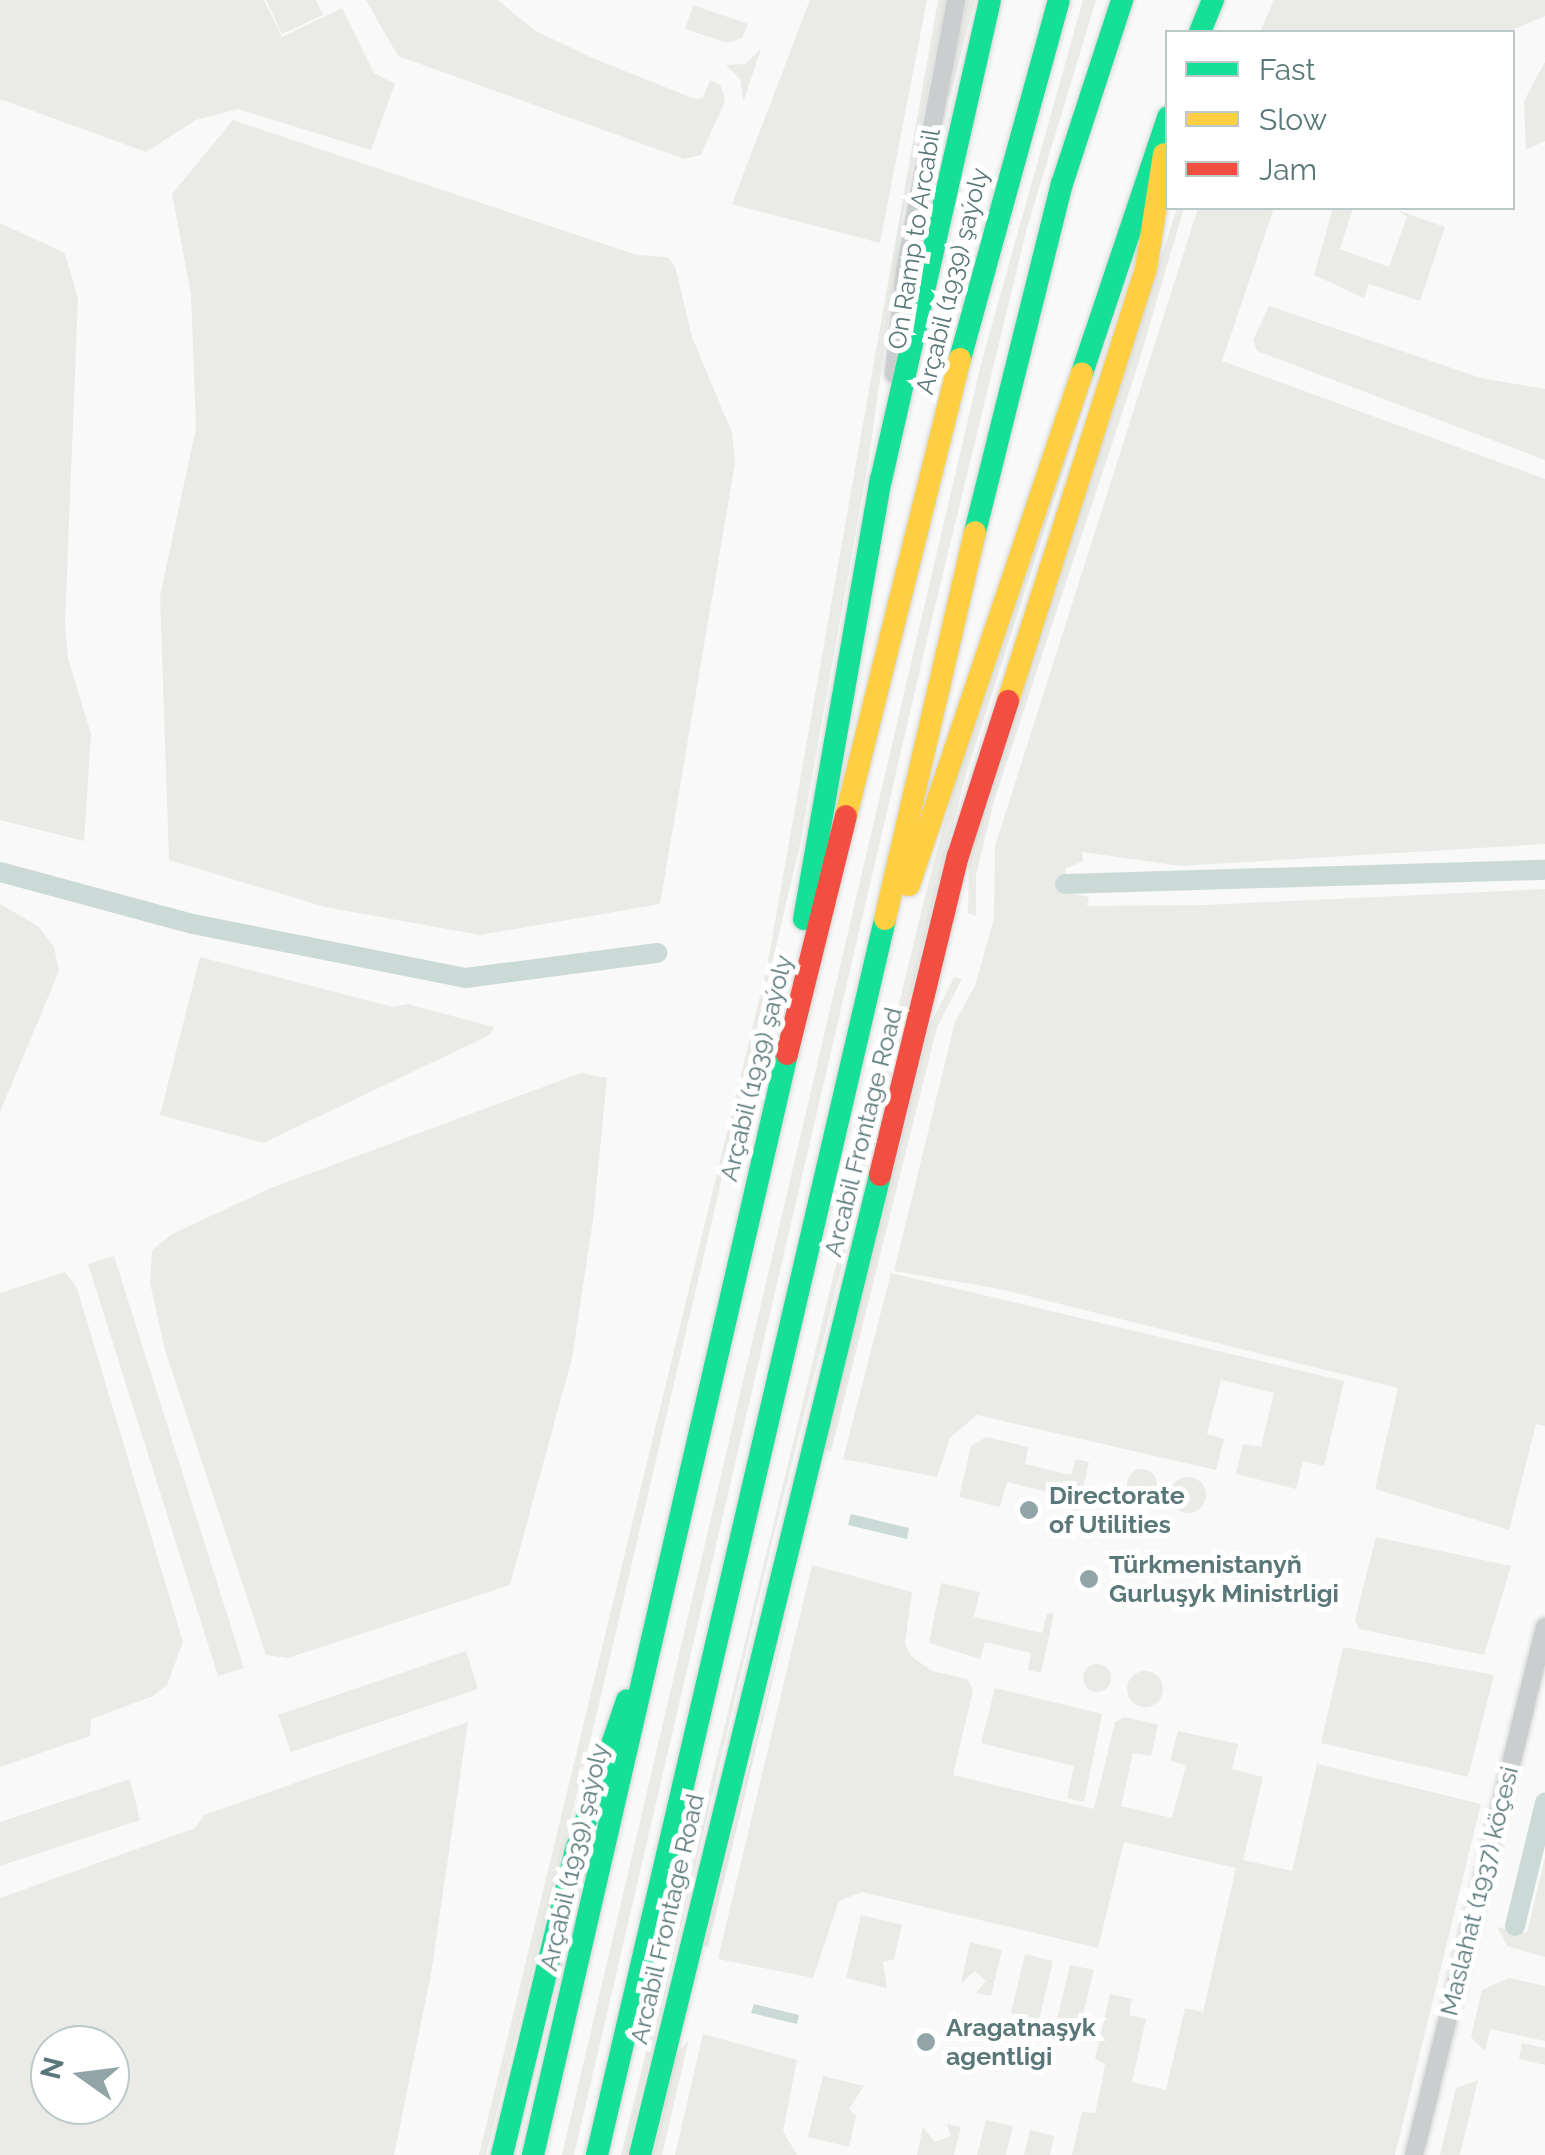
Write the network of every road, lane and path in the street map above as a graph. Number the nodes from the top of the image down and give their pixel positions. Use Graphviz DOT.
graph roads {
  1 [pos="956,0"];
  2 [pos="993,0"];
  3 [pos="1060,0"];
  4 [pos="1122,0"];
  5 [pos="1165,126"];
  6 [pos="1165,152"];
  7 [pos="881,480"];
  8 [pos="852,1062"];
  9 [pos="761,1161"];
  10 [pos="664,1591"];
  11 [pos="1545,1626"];
  12 [pos="502,2155"];
  13 [pos="533,2155"];
  14 [pos="597,2155"];
  15 [pos="640,2155"];
  16 [pos="1414,2155"];
  1 -- 7 [label="street, On Ramp to Arcabil"];
  2 -- 7 [label="main road"];
  3 -- 9 [label="main road, Arçabil (1939) şaýoly"];
  4 -- 8 [label="main road"];
  5 -- 8 [label="main road"];
  6 -- 15 [label="main road, Arcabil Frontage Road"];
  7 -- 9 [label="main road"];
  8 -- 14 [label="main road"];
  9 -- 10 [label="main road, Arçabil (1939) şaýoly"];
  10 -- 12 [label="main road"];
  10 -- 13 [label="main road, Arçabil (1939) şaýoly"];
  11 -- 16 [label="street, Maslahat (1937) köçesi"];
}
